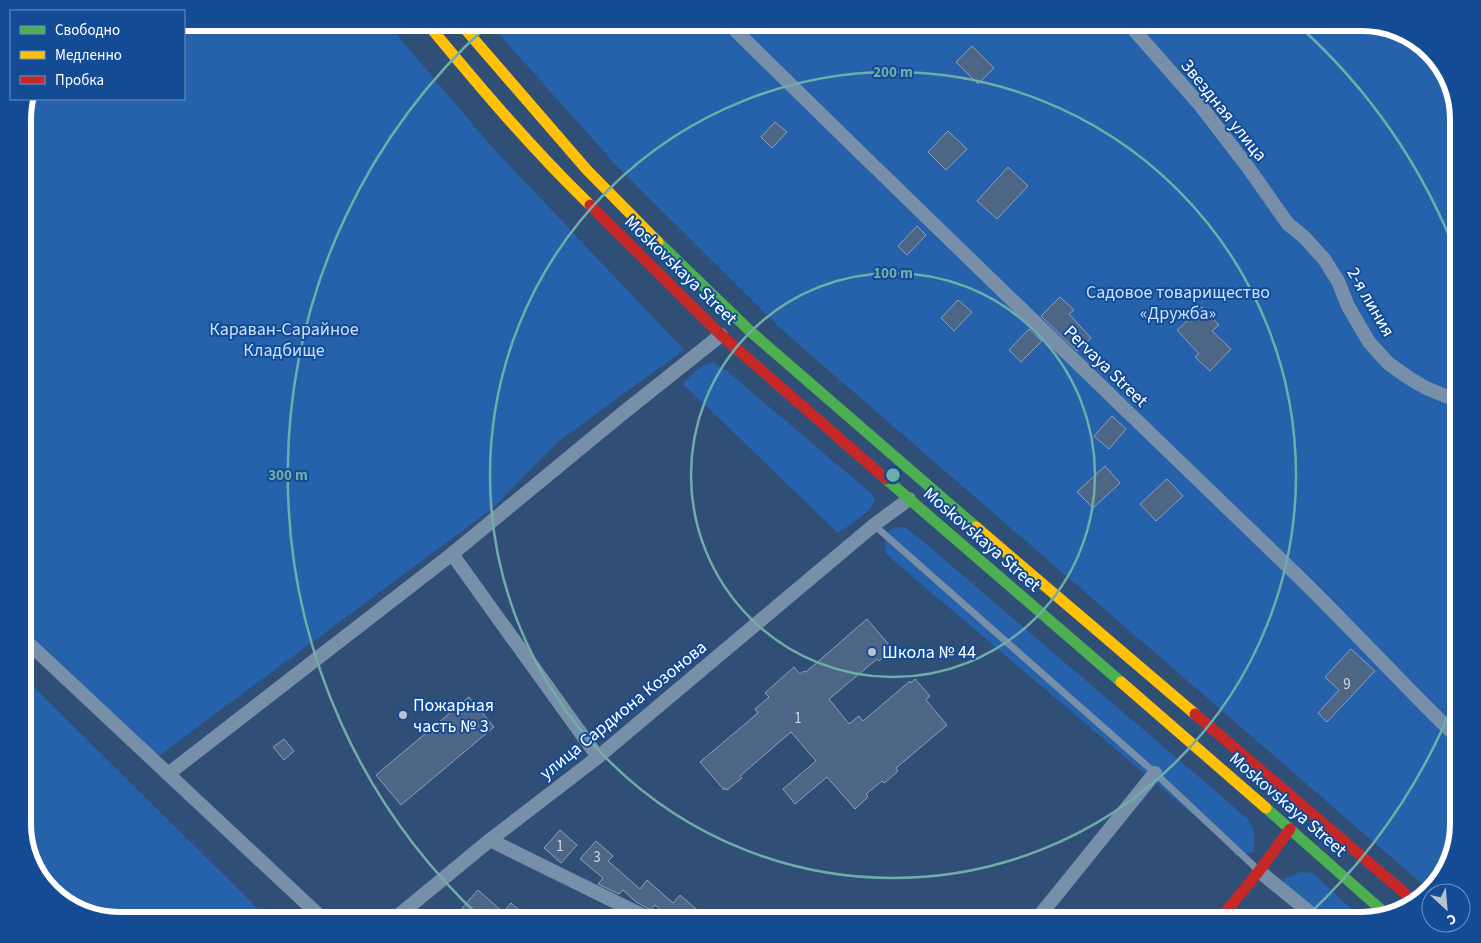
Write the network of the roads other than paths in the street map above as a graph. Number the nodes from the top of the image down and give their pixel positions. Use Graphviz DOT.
graph roads {
  1 [pos="433,31"];
  2 [pos="467,31"];
  3 [pos="735,31"];
  4 [pos="1135,31"];
  5 [pos="1288,224"];
  6 [pos="721,335"];
  7 [pos="1450,397"];
  8 [pos="909,499"];
  9 [pos="874,525"];
  10 [pos="452,554"];
  11 [pos="31,646"];
  12 [pos="1450,730"];
  13 [pos="598,757"];
  14 [pos="1155,773"];
  15 [pos="168,774"];
  16 [pos="1290,829"];
  17 [pos="490,840"];
  18 [pos="1259,871"];
  19 [pos="1410,898"];
  20 [pos="1381,910"];
  21 [pos="315,912"];
  22 [pos="403,912"];
  23 [pos="636,912"];
  24 [pos="1042,912"];
  25 [pos="1226,912"];
  26 [pos="1309,912"];
  1 -- 6 [label="main road, Moskovskaya Street"];
  2 -- 19 [label="main road, Moskovskaya Street"];
  3 -- 12 [label="street, Pervaya Street"];
  4 -- 5 [label="street, Звездная улица"];
  5 -- 7 [label="street, 2-я линия"];
  6 -- 8 [label="main road, Moskovskaya Street"];
  6 -- 10 [label="street"];
  8 -- 9 [label="street, улица Сардиона Козонова"];
  8 -- 16 [label="main road, Moskovskaya Street"];
  9 -- 13 [label="street, улица Сардиона Козонова"];
  9 -- 14 [label="lane"];
  10 -- 13 [label="street"];
  10 -- 15 [label="street"];
  11 -- 15 [label="street"];
  13 -- 17 [label="street, улица Сардиона Козонова"];
  14 -- 18 [label="lane"];
  14 -- 24 [label="street"];
  15 -- 21 [label="street"];
  16 -- 18 [label="main road"];
  16 -- 20 [label="main road, Moskovskaya Street"];
  17 -- 22 [label="street, улица Сардиона Козонова"];
  17 -- 23 [label="street"];
  18 -- 25 [label="main road"];
  18 -- 26 [label="street"];
}
